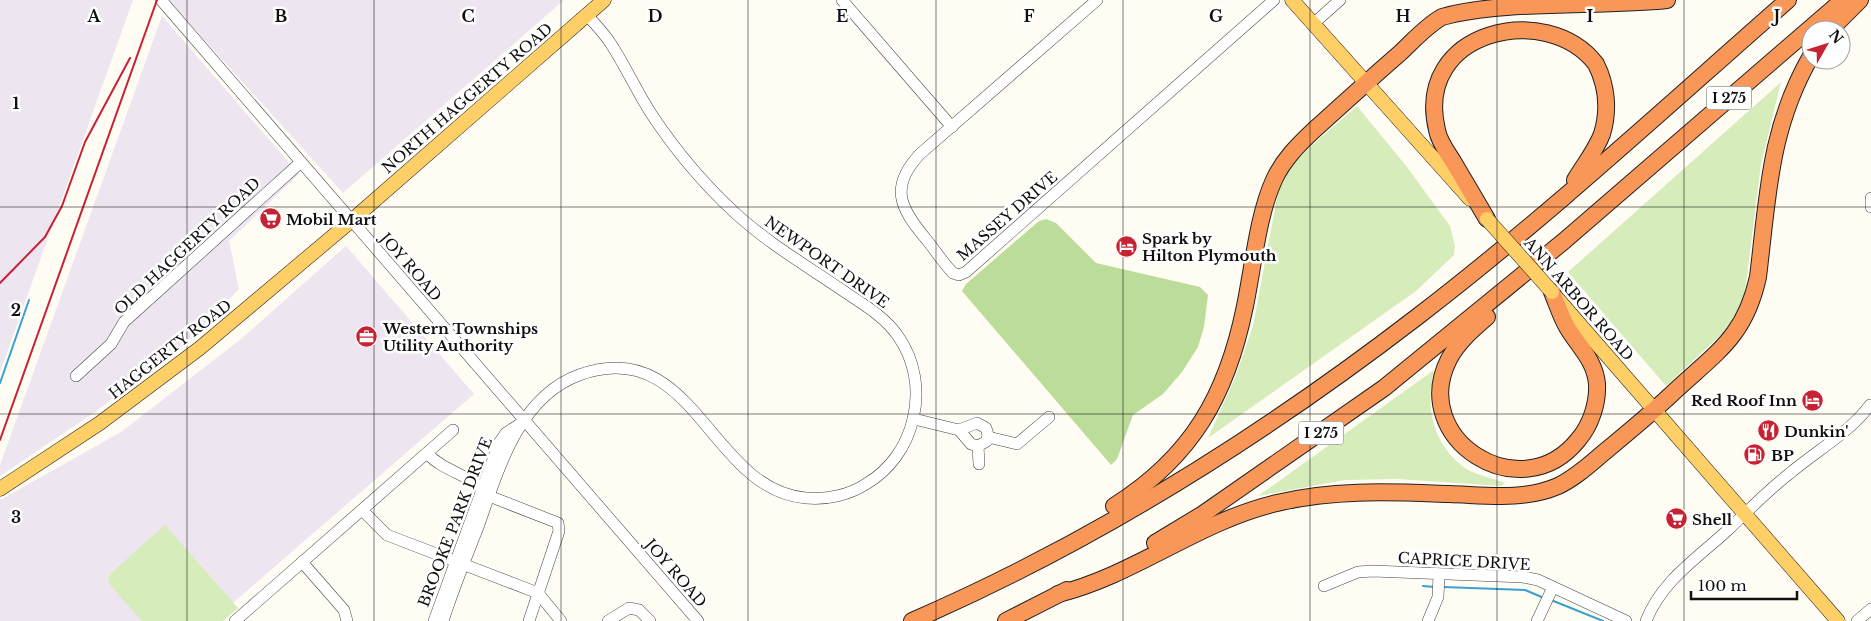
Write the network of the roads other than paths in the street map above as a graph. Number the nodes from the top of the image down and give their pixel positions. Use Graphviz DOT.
graph roads {
  1 [pos="161,0"];
  2 [pos="604,0"];
  3 [pos="842,0"];
  4 [pos="1097,0"];
  5 [pos="1274,0"];
  6 [pos="1292,0"];
  7 [pos="1340,0"];
  8 [pos="1668,0"];
  9 [pos="1788,0"];
  10 [pos="1843,0"];
  11 [pos="1860,0"];
  12 [pos="587,15"];
  13 [pos="1840,20"];
  14 [pos="1313,24"];
  15 [pos="1804,70"];
  16 [pos="1366,83"];
  17 [pos="952,127"];
  18 [pos="301,162"];
  19 [pos="1567,193"];
  20 [pos="1871,198"];
  21 [pos="1871,207"];
  22 [pos="1487,219"];
  23 [pos="351,221"];
  24 [pos="1564,241"];
  25 [pos="1552,292"];
  26 [pos="76,376"];
  27 [pos="1870,405"];
  28 [pos="1655,410"];
  29 [pos="1048,417"];
  30 [pos="914,419"];
  31 [pos="524,421"];
  32 [pos="453,430"];
  33 [pos="959,430"];
  34 [pos="988,437"];
  35 [pos="978,446"];
  36 [pos="427,454"];
  37 [pos="979,464"];
  38 [pos="0,489"];
  39 [pos="486,491"];
  40 [pos="362,510"];
  41 [pos="1745,512"];
  42 [pos="302,562"];
  43 [pos="459,562"];
  44 [pos="1440,575"];
  45 [pos="1324,586"];
  46 [pos="1552,586"];
  47 [pos="538,593"];
  48 [pos="1058,594"];
  49 [pos="1871,610"];
  50 [pos="919,618"];
  51 [pos="241,619"];
  52 [pos="347,621"];
  53 [pos="434,621"];
  54 [pos="443,621"];
  55 [pos="529,621"];
  56 [pos="561,621"];
  57 [pos="608,621"];
  58 [pos="650,621"];
  59 [pos="698,621"];
  60 [pos="1006,621"];
  61 [pos="1428,621"];
  62 [pos="1537,621"];
  63 [pos="1626,621"];
  64 [pos="1646,621"];
  65 [pos="1838,621"];
  66 [pos="1857,621"];
  1 -- 18 [label="street, JOY ROAD"];
  2 -- 12 [label="main road, NORTH HAGGERTY ROAD"];
  3 -- 17 [label="street"];
  4 -- 17 [label="street"];
  5 -- 17 [label="street, MASSEY DRIVE"];
  6 -- 14 [label="main road, ANN ARBOR ROAD"];
  7 -- 14 [label="street"];
  8 -- 16 [label="highway"];
  9 -- 19 [label="highway, I 275"];
  10 -- 24 [label="highway, I 275"];
  11 -- 13 [label="highway"];
  12 -- 23 [label="main road, NORTH HAGGERTY ROAD"];
  12 -- 30 [label="street, NEWPORT DRIVE"];
  14 -- 16 [label="main road, ANN ARBOR ROAD"];
  15 -- 28 [label="highway"];
  16 -- 22 [label="main road, ANN ARBOR ROAD"];
  16 -- 50 [label="highway"];
  18 -- 23 [label="street, JOY ROAD"];
  18 -- 26 [label="street, OLD HAGGERTY ROAD"];
  19 -- 22 [label="highway"];
  19 -- 50 [label="highway, I 275"];
  20 -- 21 [label="street"];
  22 -- 25 [label="main road, ANN ARBOR ROAD, bridge"];
  23 -- 31 [label="street, JOY ROAD"];
  23 -- 38 [label="main road, HAGGERTY ROAD"];
  24 -- 25 [label="highway"];
  24 -- 48 [label="highway, I 275"];
  25 -- 28 [label="main road, ANN ARBOR ROAD"];
  27 -- 41 [label="street"];
  28 -- 41 [label="main road, ANN ARBOR ROAD"];
  28 -- 48 [label="highway"];
  29 -- 34 [label="street"];
  30 -- 31 [label="street, NEWPORT DRIVE"];
  30 -- 33 [label="street"];
  31 -- 39 [label="street, BROOKE PARK DRIVE"];
  31 -- 59 [label="street, JOY ROAD"];
  32 -- 36 [label="street"];
  33 -- 34 [label="street"];
  33 -- 35 [label="street"];
  34 -- 35 [label="street"];
  35 -- 37 [label="street"];
  36 -- 39 [label="street"];
  36 -- 40 [label="street"];
  39 -- 43 [label="street, BROOKE PARK DRIVE"];
  39 -- 47 [label="street"];
  40 -- 42 [label="street"];
  40 -- 43 [label="street"];
  41 -- 64 [label="street"];
  41 -- 65 [label="main road, ANN ARBOR ROAD"];
  42 -- 51 [label="street"];
  42 -- 52 [label="street"];
  43 -- 47 [label="street"];
  43 -- 53 [label="street, BROOKE PARK DRIVE"];
  43 -- 54 [label="street, BROOKE PARK DRIVE"];
  44 -- 45 [label="street, CAPRICE DRIVE"];
  44 -- 46 [label="street, CAPRICE DRIVE"];
  44 -- 61 [label="street"];
  46 -- 62 [label="street"];
  46 -- 63 [label="street, CAPRICE DRIVE"];
  47 -- 55 [label="street"];
  47 -- 56 [label="street"];
  48 -- 60 [label="highway, I 275"];
  49 -- 66 [label="street"];
  57 -- 58 [label="street"];
}
